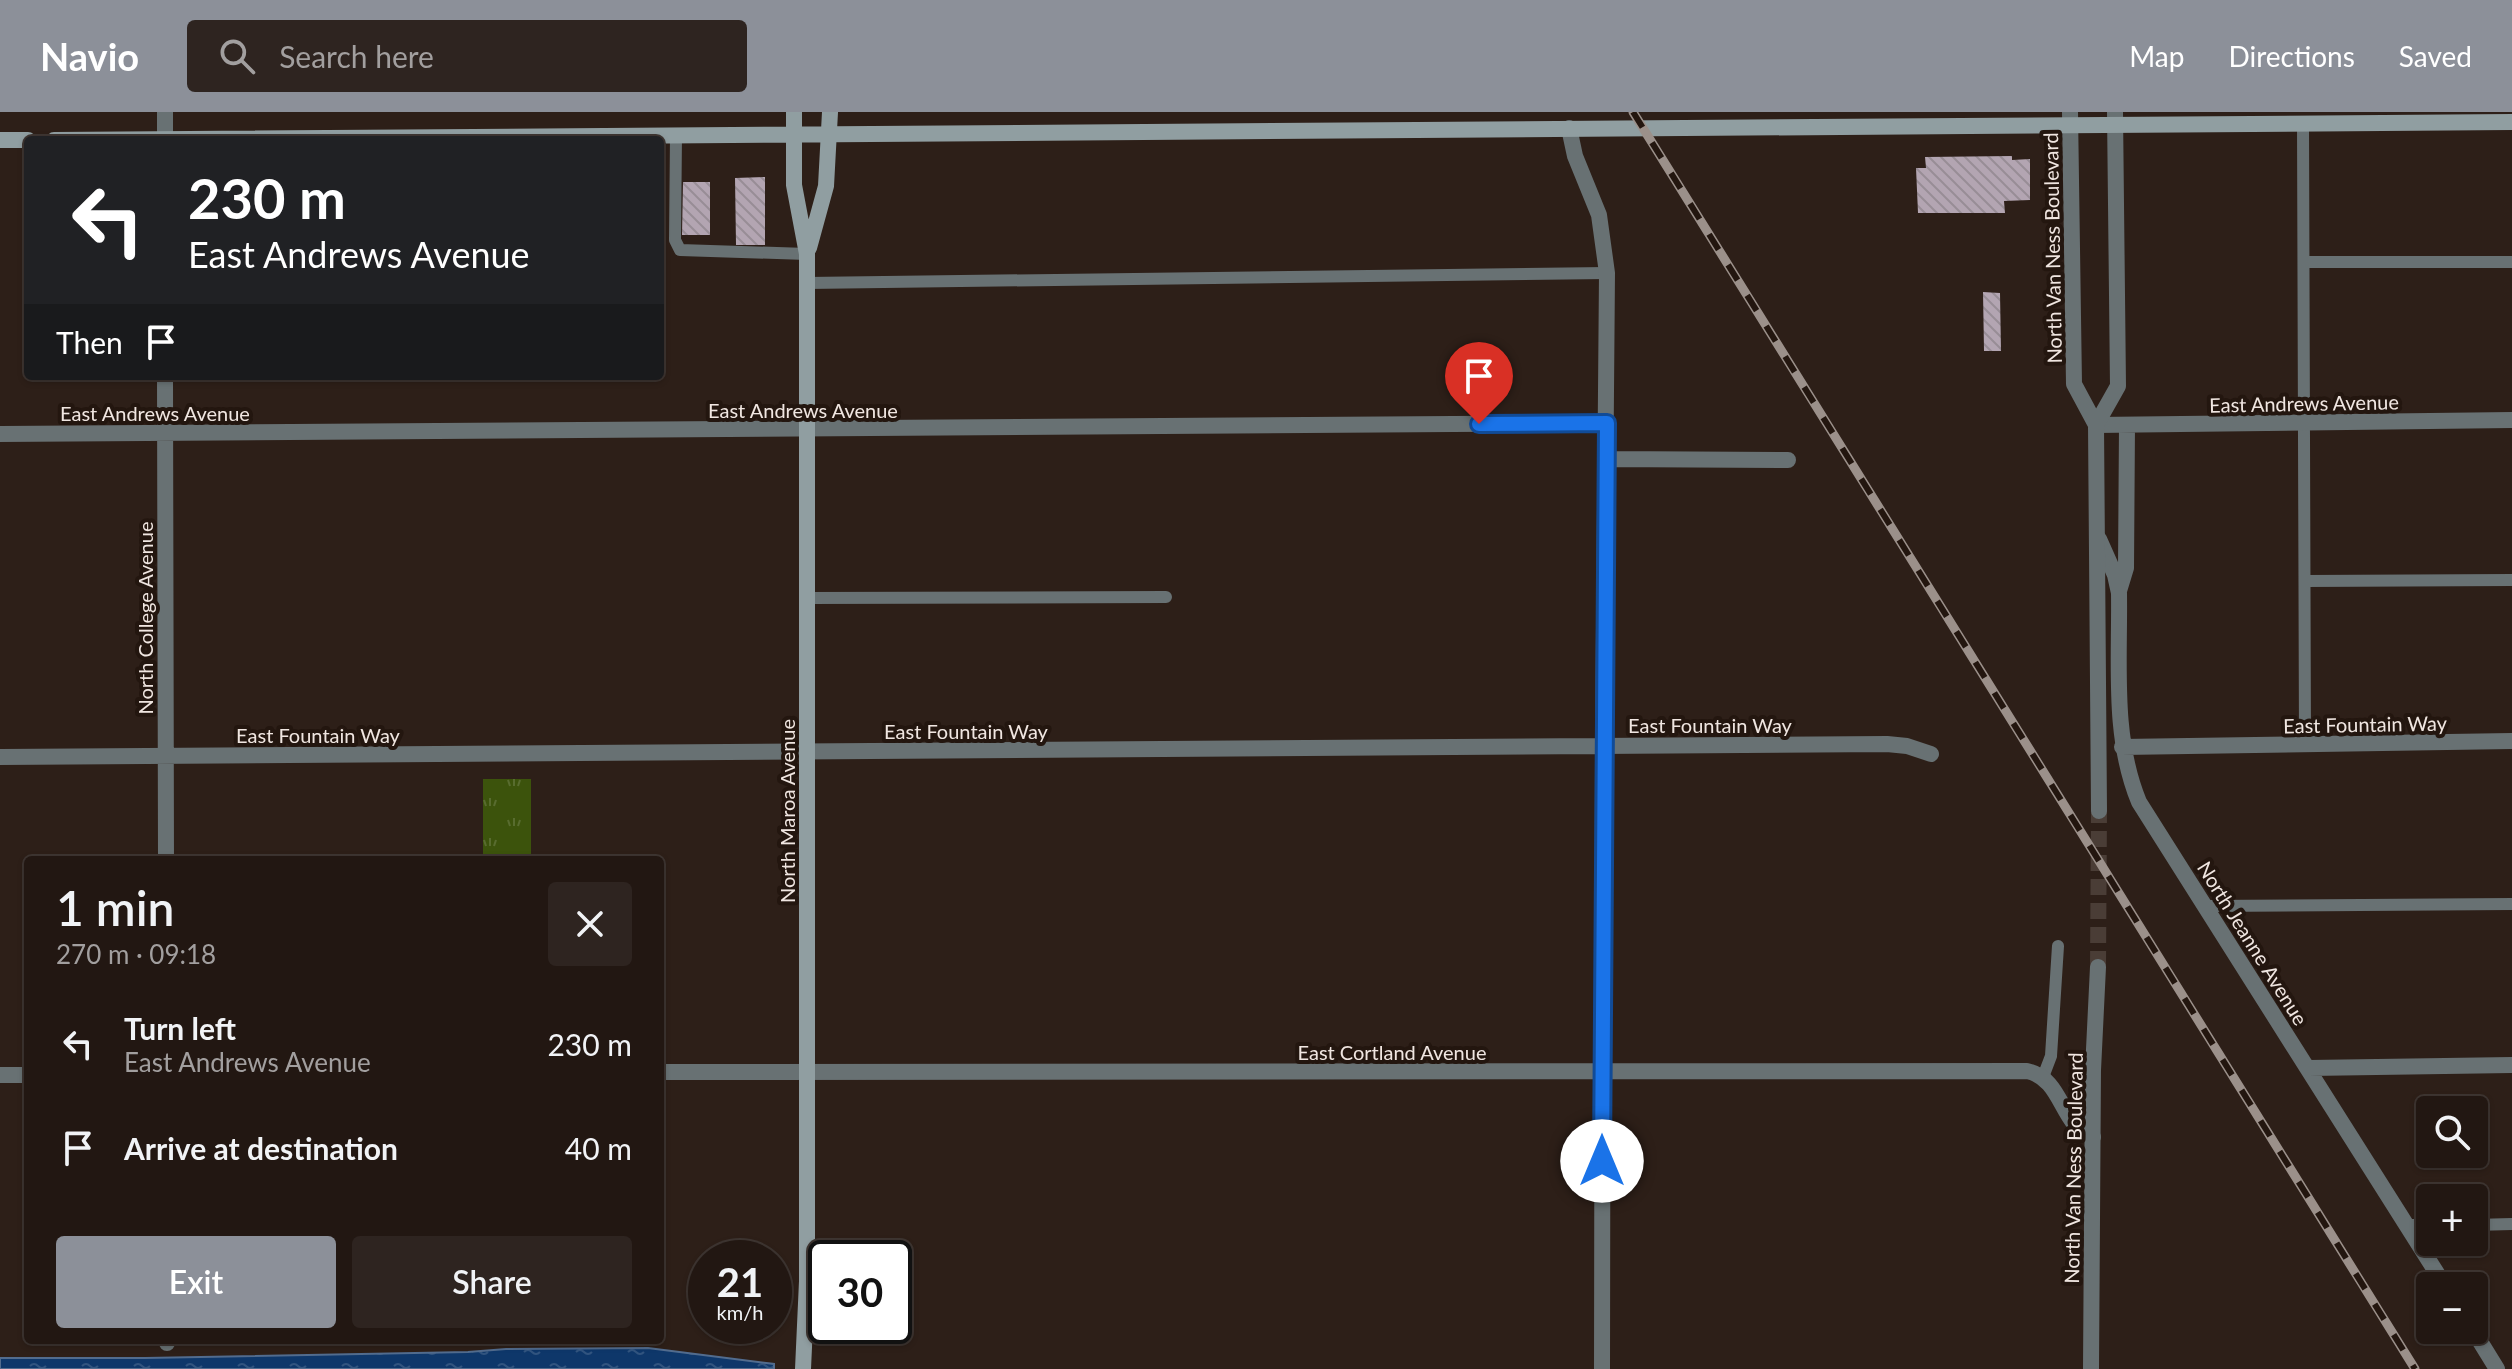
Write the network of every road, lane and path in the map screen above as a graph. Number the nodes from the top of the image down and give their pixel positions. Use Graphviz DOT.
graph roads {
  1 [pos="165,112"];
  2 [pos="794,112"];
  3 [pos="830,112"];
  4 [pos="2070,118"];
  5 [pos="2115,118"];
  6 [pos="2512,122"];
  7 [pos="2303,125"];
  8 [pos="1569,128"];
  9 [pos="793,134"];
  10 [pos="829,134"];
  11 [pos="676,135"];
  12 [pos="165,136"];
  13 [pos="574,136"];
  14 [pos="0,140"];
  15 [pos="24,140"];
  16 [pos="807,254"];
  17 [pos="2304,262"];
  18 [pos="2512,262"];
  19 [pos="1607,273"];
  20 [pos="807,283"];
  21 [pos="165,380"];
  22 [pos="2512,420"];
  23 [pos="1607,423"];
  24 [pos="2305,423"];
  25 [pos="2096,425"];
  26 [pos="2127,425"];
  27 [pos="806,430"];
  28 [pos="165,433"];
  29 [pos="0,434"];
  30 [pos="1606,459"];
  31 [pos="1788,460"];
  32 [pos="2097,534"];
  33 [pos="2512,580"];
  34 [pos="2305,581"];
  35 [pos="2119,593"];
  36 [pos="1166,597"];
  37 [pos="807,598"];
  38 [pos="2512,741"];
  39 [pos="2305,745"];
  40 [pos="1603,746"];
  41 [pos="2122,747"];
  42 [pos="807,752"];
  43 [pos="1931,754"];
  44 [pos="166,756"];
  45 [pos="0,757"];
  46 [pos="2099,811"];
  47 [pos="166,856"];
  48 [pos="2512,904"];
  49 [pos="2206,906"];
  50 [pos="2058,946"];
  51 [pos="2098,967"];
  52 [pos="2512,1065"];
  53 [pos="2309,1068"];
  54 [pos="1602,1071"];
  55 [pos="664,1072"];
  56 [pos="808,1073"];
  57 [pos="0,1075"];
  58 [pos="24,1075"];
  59 [pos="2043,1077"];
  60 [pos="2093,1137"];
  61 [pos="2512,1224"];
  62 [pos="2407,1225"];
  63 [pos="2416,1225"];
  64 [pos="2488,1225"];
  65 [pos="2436,1272"];
  66 [pos="2482,1344"];
  67 [pos="803,1369"];
  68 [pos="1602,1369"];
  69 [pos="2091,1369"];
  70 [pos="2497,1369"];
  1 -- 12 [label="street"];
  2 -- 9 [label="main road, North Maroa Avenue"];
  3 -- 10 [label="main road, North Maroa Avenue"];
  4 -- 5 [label="main road"];
  4 -- 8 [label="main road"];
  4 -- 25 [label="street, North Van Ness Boulevard"];
  5 -- 7 [label="main road"];
  5 -- 25 [label="street, North Van Ness Boulevard"];
  6 -- 7 [label="main road"];
  7 -- 17 [label="lane"];
  8 -- 10 [label="main road"];
  8 -- 19 [label="street"];
  9 -- 10 [label="main road"];
  9 -- 11 [label="main road"];
  9 -- 16 [label="main road, North Maroa Avenue"];
  10 -- 16 [label="main road, North Maroa Avenue"];
  11 -- 13 [label="main road"];
  11 -- 16 [label="lane"];
  14 -- 15 [label="main road"];
  16 -- 20 [label="main road, North Maroa Avenue"];
  17 -- 18 [label="lane"];
  17 -- 24 [label="lane"];
  19 -- 20 [label="lane"];
  19 -- 23 [label="street"];
  20 -- 27 [label="main road, North Maroa Avenue"];
  21 -- 28 [label="street, North College Avenue"];
  22 -- 24 [label="street, East Andrews Avenue"];
  23 -- 27 [label="street, East Andrews Avenue"];
  23 -- 30 [label="street"];
  24 -- 26 [label="street, East Andrews Avenue"];
  24 -- 34 [label="lane"];
  25 -- 26 [label="street, East Andrews Avenue"];
  25 -- 32 [label="street, North Van Ness Boulevard"];
  26 -- 35 [label="street, North Jeanne Avenue"];
  27 -- 28 [label="street, East Andrews Avenue"];
  27 -- 37 [label="main road, North Maroa Avenue"];
  28 -- 29 [label="street, East Andrews Avenue"];
  28 -- 44 [label="street, North College Avenue"];
  30 -- 31 [label="street"];
  30 -- 40 [label="street"];
  32 -- 35 [label="street, North Jeanne Avenue"];
  32 -- 46 [label="street, North Van Ness Boulevard"];
  33 -- 34 [label="lane"];
  34 -- 39 [label="lane"];
  35 -- 41 [label="street, North Jeanne Avenue"];
  36 -- 37 [label="lane"];
  37 -- 42 [label="main road, North Maroa Avenue"];
  38 -- 39 [label="street, East Fountain Way"];
  39 -- 41 [label="street, East Fountain Way"];
  40 -- 42 [label="street, East Fountain Way"];
  40 -- 43 [label="street, East Fountain Way"];
  40 -- 54 [label="street"];
  41 -- 49 [label="street, North Jeanne Avenue"];
  42 -- 44 [label="street, East Fountain Way"];
  42 -- 56 [label="main road, North Maroa Avenue"];
  44 -- 45 [label="street, East Fountain Way"];
  44 -- 47 [label="street, North College Avenue"];
  48 -- 49 [label="lane"];
  49 -- 53 [label="street, North Jeanne Avenue"];
  50 -- 59 [label="lane"];
  51 -- 60 [label="street, North Van Ness Boulevard"];
  52 -- 53 [label="street"];
  53 -- 62 [label="street, North Jeanne Avenue"];
  54 -- 56 [label="street, East Cortland Avenue"];
  54 -- 59 [label="street, East Cortland Avenue"];
  54 -- 68 [label="street"];
  55 -- 56 [label="street, East Cortland Avenue"];
  56 -- 67 [label="main road, North Maroa Avenue"];
  57 -- 58 [label="street"];
  59 -- 60 [label="street"];
  60 -- 69 [label="street, North Van Ness Boulevard"];
  61 -- 64 [label="lane"];
  62 -- 63 [label="lane"];
  62 -- 65 [label="street, North Jeanne Avenue"];
  66 -- 70 [label="street"];
}
